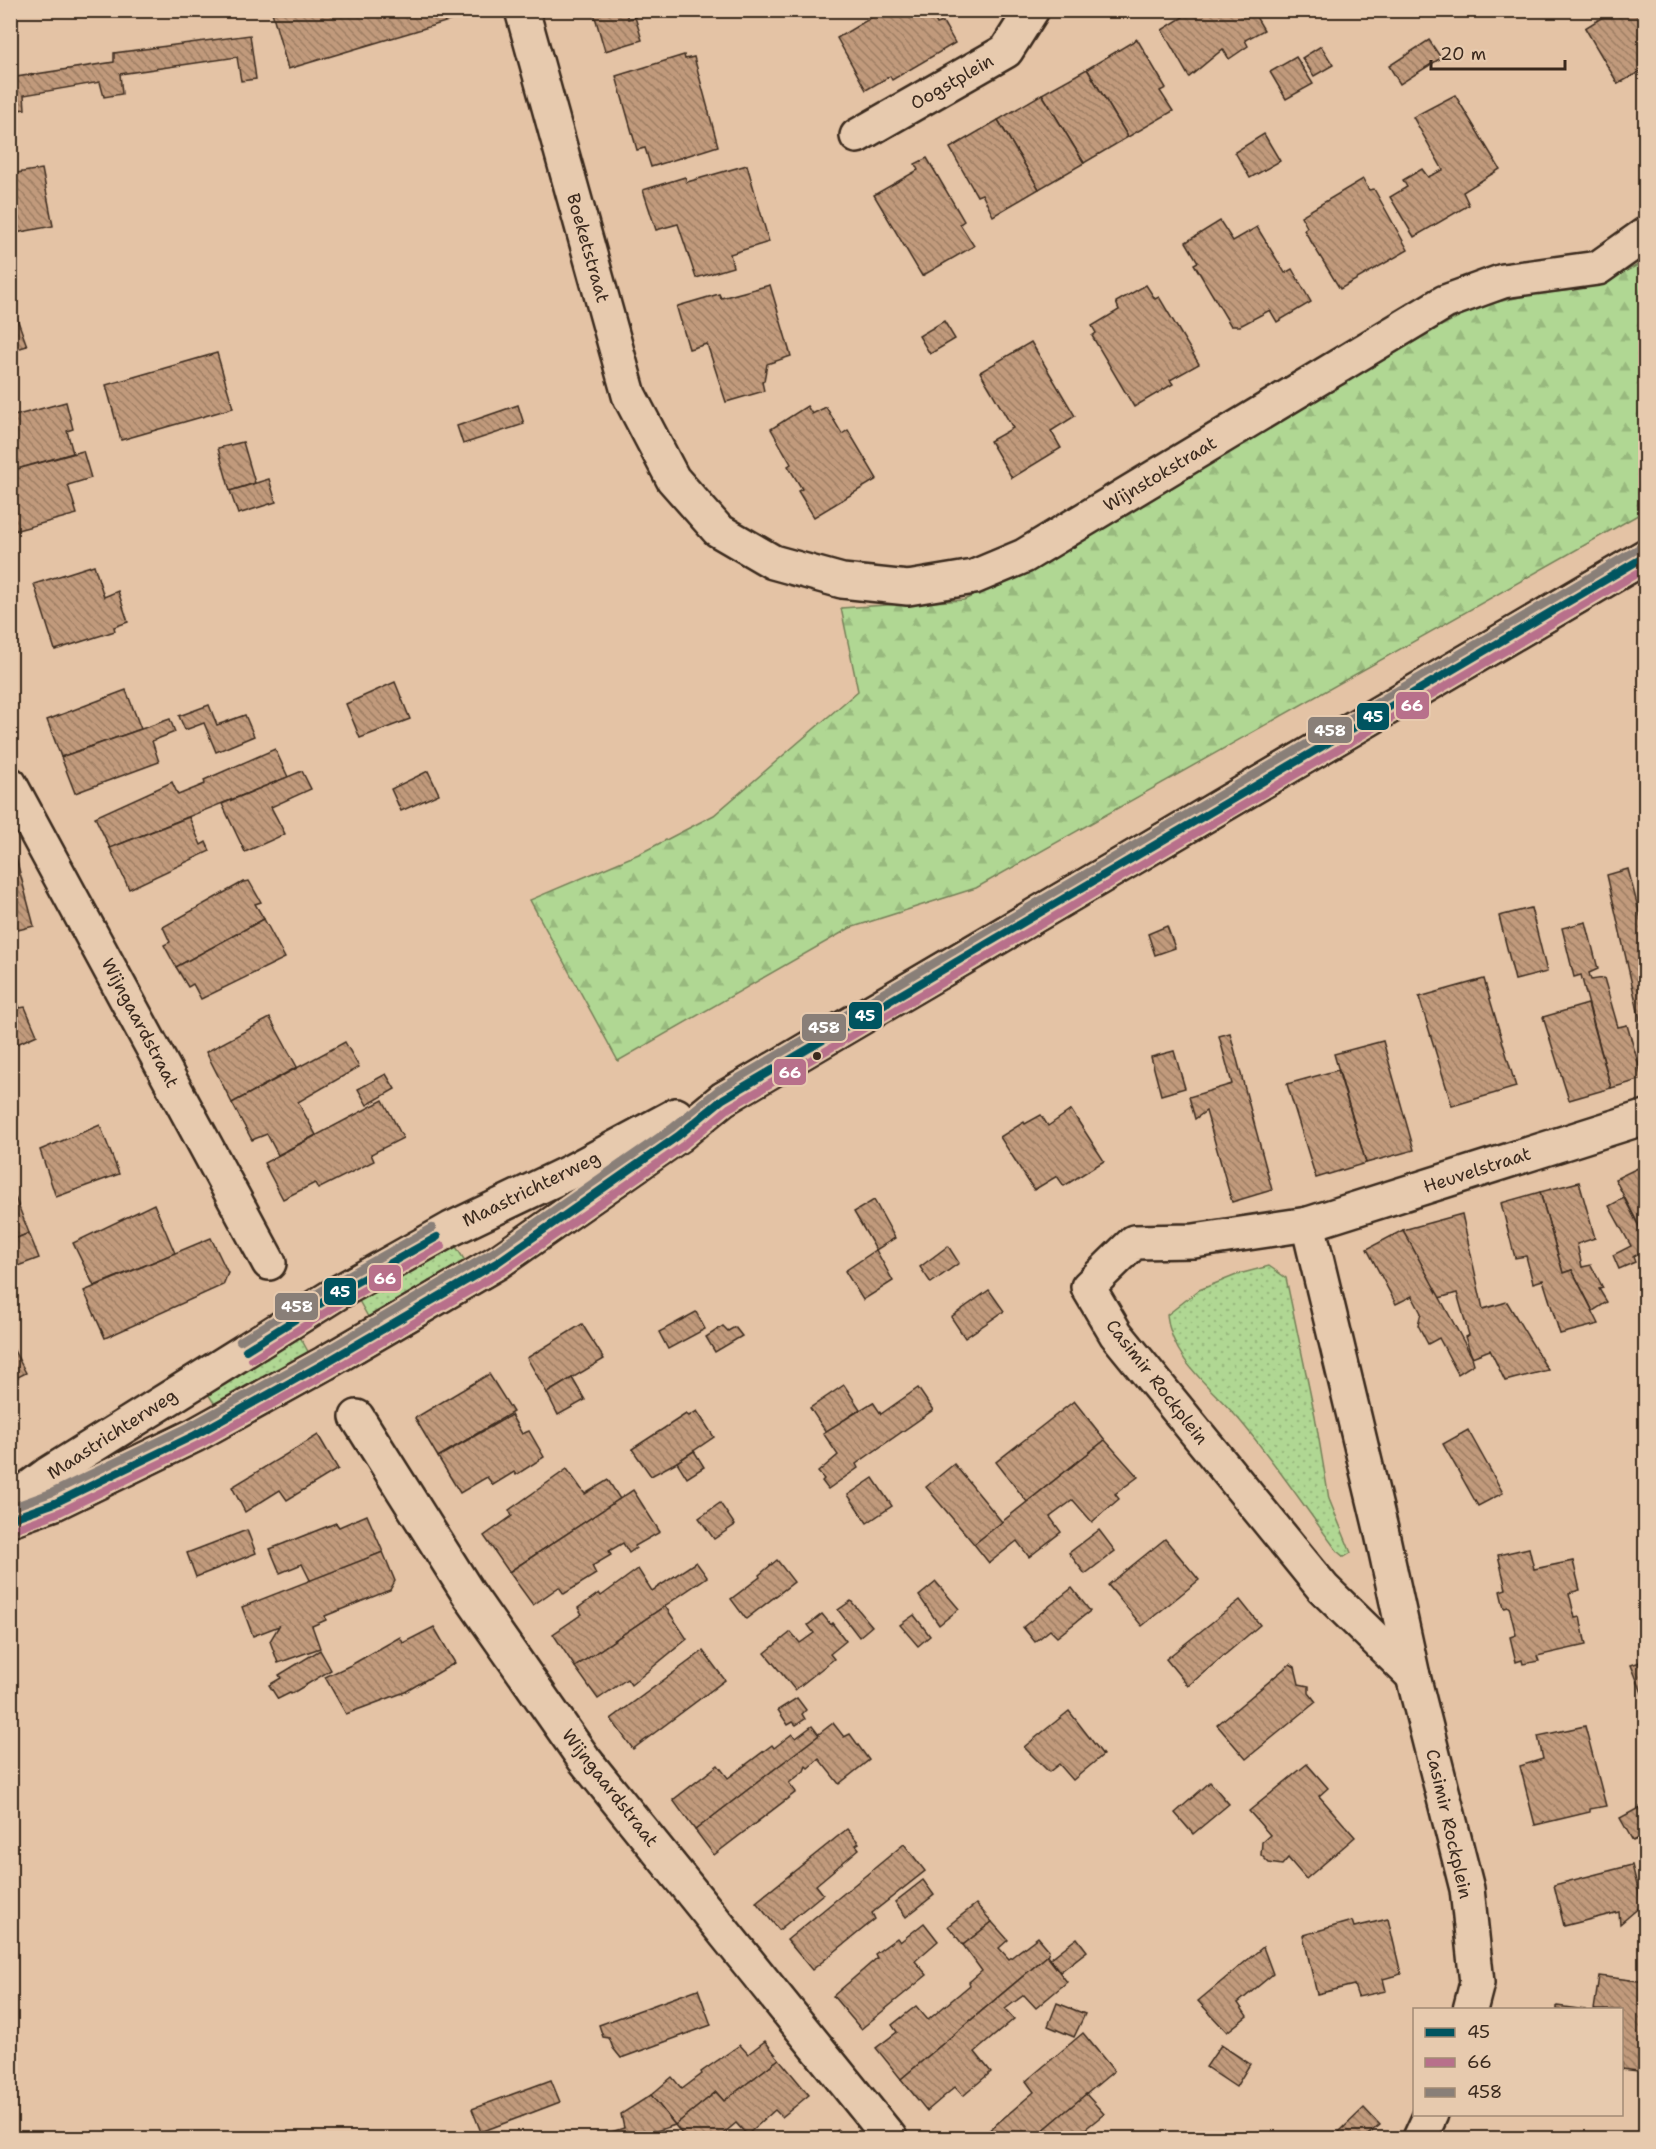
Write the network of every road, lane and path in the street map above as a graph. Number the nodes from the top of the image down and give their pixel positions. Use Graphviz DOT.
graph roads {
  1 [pos="522,10"];
  2 [pos="1032,10"];
  3 [pos="857,136"];
  4 [pos="1646,234"];
  5 [pos="673,479"];
  6 [pos="1646,555"];
  7 [pos="10,784"];
  8 [pos="723,1099"];
  9 [pos="1646,1117"];
  10 [pos="1308,1224"];
  11 [pos="268,1263"];
  12 [pos="357,1417"];
  13 [pos="10,1502"];
  14 [pos="10,1520"];
  15 [pos="1413,1676"];
  16 [pos="1471,2008"];
  17 [pos="1431,2116"];
  18 [pos="890,2139"];
  19 [pos="1420,2139"];
  1 -- 5 [label="street, Boeketstraat"];
  2 -- 3 [label="street, Oogstplein"];
  4 -- 5 [label="street, Wijnstokstraat"];
  6 -- 8 [label="street, Maastrichterweg"];
  7 -- 11 [label="street, Wijngaardstraat"];
  8 -- 13 [label="street, Maastrichterweg"];
  8 -- 14 [label="street, Maastrichterweg"];
  9 -- 10 [label="street, Heuvelstraat"];
  10 -- 15 [label="street, Casimir Rockplein"];
  10 -- 15 [label="street, Casimir Rockplein"];
  12 -- 18 [label="street, Wijngaardstraat"];
  15 -- 16 [label="street, Casimir Rockplein"];
  17 -- 19 [label="street"];
}
